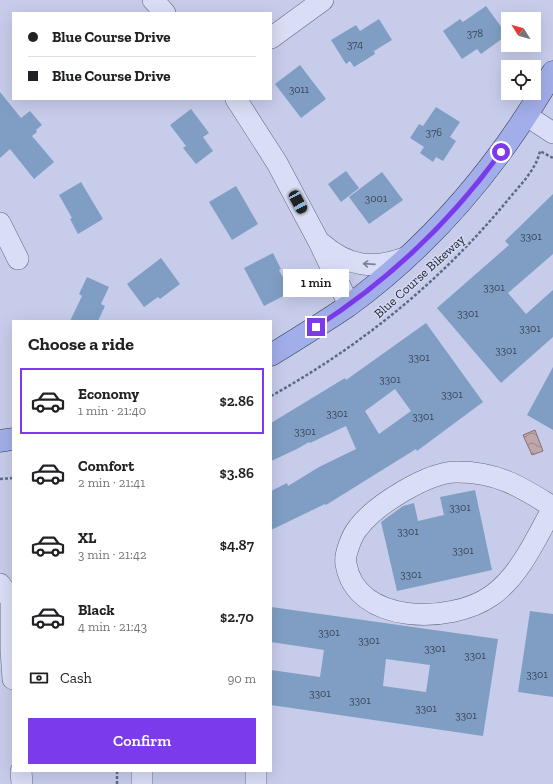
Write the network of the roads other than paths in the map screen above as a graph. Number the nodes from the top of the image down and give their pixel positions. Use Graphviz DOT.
graph roads {
  1 [pos="152,0"];
  2 [pos="323,0"];
  3 [pos="164,12"];
  4 [pos="272,37"];
  5 [pos="553,72"];
  6 [pos="237,100"];
  7 [pos="527,116"];
  8 [pos="553,133"];
  9 [pos="0,223"];
  10 [pos="319,242"];
  11 [pos="407,257"];
  12 [pos="18,259"];
  13 [pos="349,305"];
  14 [pos="272,354"];
  15 [pos="12,439"];
  16 [pos="0,441"];
  17 [pos="553,508"];
  18 [pos="8,594"];
  19 [pos="12,664"];
  20 [pos="21,772"];
  21 [pos="142,772"];
  22 [pos="256,772"];
  23 [pos="22,784"];
  24 [pos="142,784"];
  25 [pos="256,784"];
  1 -- 3 [label="street"];
  2 -- 4 [label="street"];
  5 -- 7 [label="main road"];
  6 -- 10 [label="street"];
  7 -- 8 [label="street"];
  7 -- 11 [label="main road"];
  9 -- 12 [label="street"];
  11 -- 10 [label="street, one-way"];
  10 -- 13 [label="street"];
  11 -- 13 [label="main road"];
  13 -- 14 [label="main road"];
  15 -- 16 [label="main road"];
  17 -- 17 [label="street"];
  18 -- 19 [label="street"];
  20 -- 23 [label="street"];
  21 -- 24 [label="street"];
  22 -- 25 [label="street"];
}
